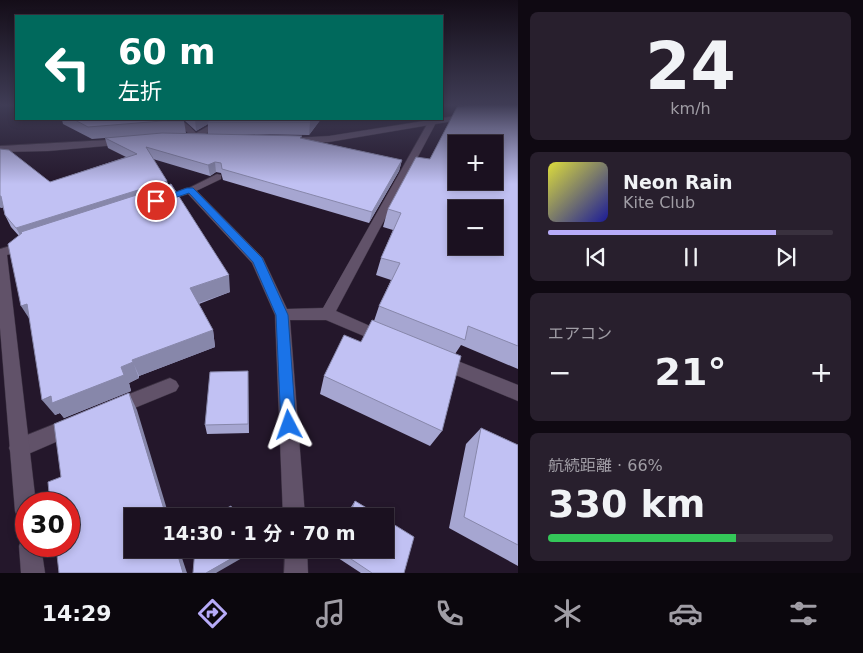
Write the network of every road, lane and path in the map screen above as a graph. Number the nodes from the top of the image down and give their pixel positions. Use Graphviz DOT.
graph roads {
  1 [pos="189,131"];
  2 [pos="207,131"];
  3 [pos="377,131"];
  4 [pos="428,131"];
  5 [pos="179,138"];
  6 [pos="195,138"];
  7 [pos="214,138"];
  8 [pos="139,140"];
  9 [pos="282,141"];
  10 [pos="0,148"];
  11 [pos="217,177"];
  12 [pos="190,190"];
  13 [pos="145,205"];
  14 [pos="36,241"];
  15 [pos="0,253"];
  16 [pos="327,314"];
  17 [pos="282,315"];
  18 [pos="400,345"];
  19 [pos="427,356"];
  20 [pos="170,386"];
  21 [pos="518,394"];
  22 [pos="20,448"];
  23 [pos="24,492"];
  24 [pos="294,508"];
  25 [pos="31,557"];
  26 [pos="296,558"];
  27 [pos="33,573"];
  28 [pos="296,573"];
  1 -- 6 [label="street"];
  2 -- 6 [label="street"];
  3 -- 9 [label="street"];
  4 -- 16 [label="street"];
  5 -- 6 [label="street"];
  6 -- 7 [label="street"];
  8 -- 10 [label="street"];
  11 -- 12 [label="street"];
  12 -- 13 [label="street"];
  12 -- 17 [label="street"];
  14 -- 15 [label="street"];
  15 -- 22 [label="street"];
  16 -- 17 [label="street"];
  16 -- 18 [label="street"];
  17 -- 24 [label="street"];
  19 -- 21 [label="street"];
  20 -- 22 [label="street"];
  22 -- 23 [label="street"];
  25 -- 27 [label="street"];
  26 -- 28 [label="street"];
}
